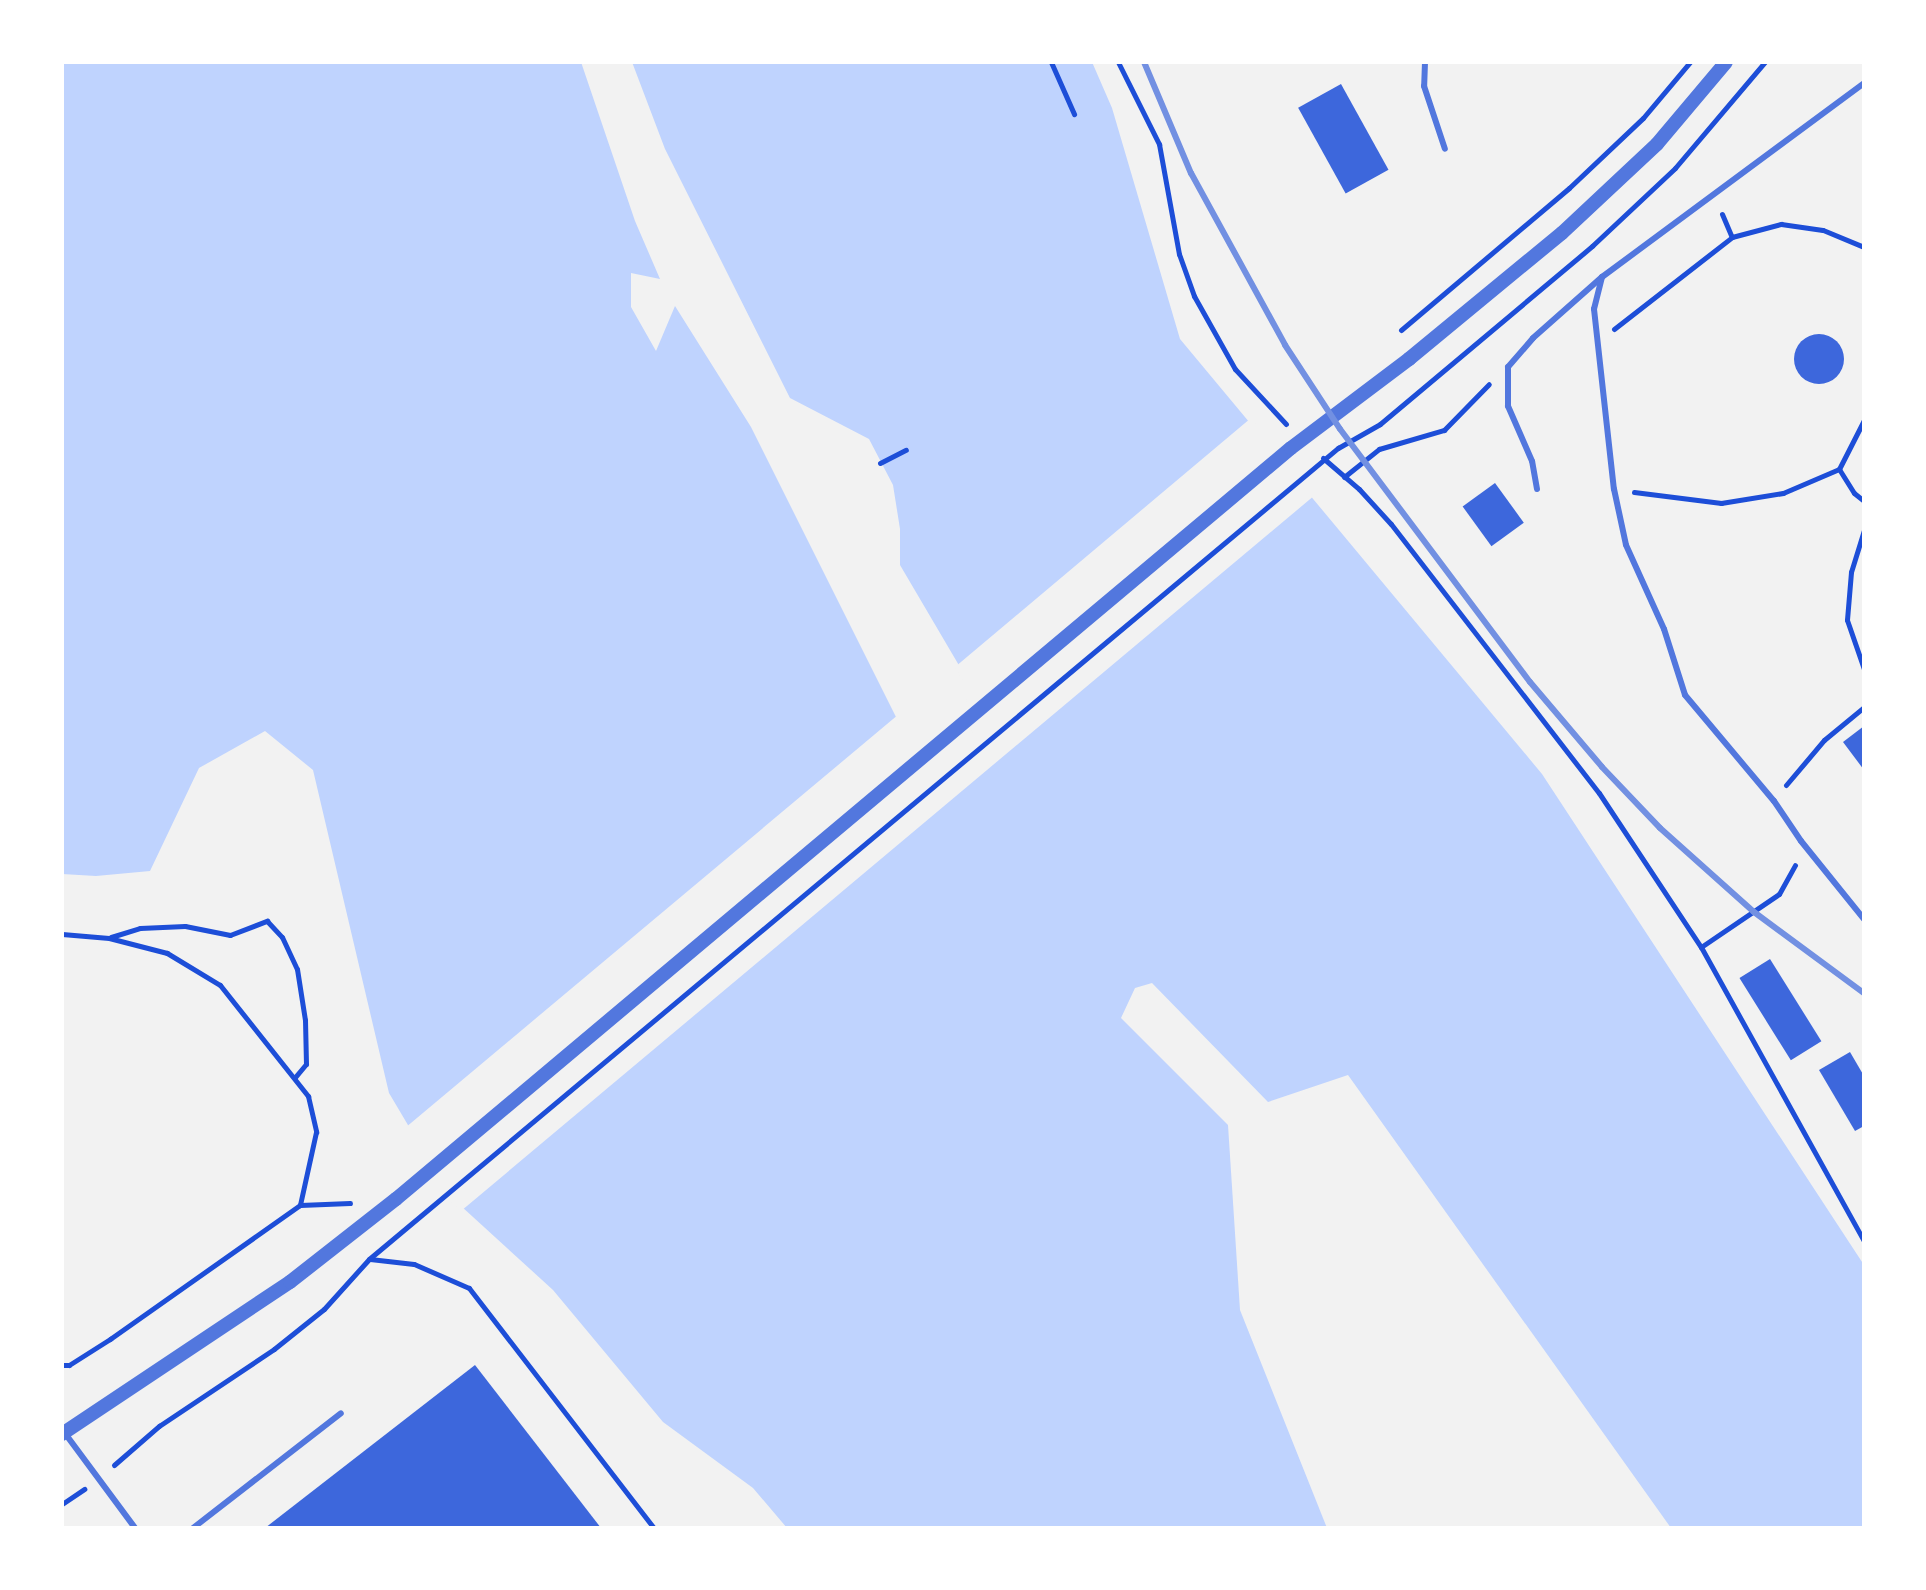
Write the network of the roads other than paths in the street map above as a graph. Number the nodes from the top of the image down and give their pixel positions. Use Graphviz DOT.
graph roads {
  1 [pos="1425,62"];
  2 [pos="1726,62"];
  3 [pos="1864,83"];
  4 [pos="1445,149"];
  5 [pos="1602,277"];
  6 [pos="1537,489"];
  7 [pos="1864,919"];
  8 [pos="341,1413"];
  9 [pos="63,1433"];
  10 [pos="135,1528"];
  11 [pos="193,1528"];
  1 -- 4 [label="lane"];
  2 -- 9 [label="street"];
  3 -- 5 [label="lane"];
  5 -- 6 [label="lane"];
  5 -- 7 [label="lane"];
  8 -- 11 [label="lane"];
  9 -- 10 [label="lane"];
}
